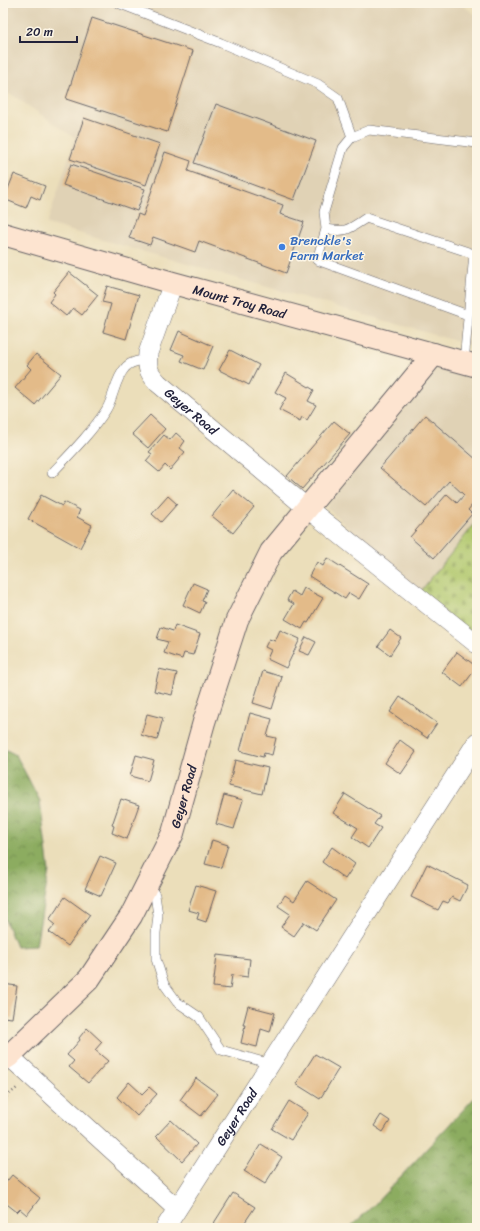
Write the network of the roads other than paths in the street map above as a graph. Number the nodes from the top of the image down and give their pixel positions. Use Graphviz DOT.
graph roads {
  1 [pos="118,3"];
  2 [pos="352,137"];
  3 [pos="477,143"];
  4 [pos="326,229"];
  5 [pos="3,234"];
  6 [pos="173,283"];
  7 [pos="468,315"];
  8 [pos="434,354"];
  9 [pos="148,359"];
  10 [pos="471,364"];
  11 [pos="52,473"];
  12 [pos="307,508"];
  13 [pos="477,644"];
  14 [pos="477,742"];
  15 [pos="148,883"];
  16 [pos="6,1058"];
  17 [pos="271,1064"];
  18 [pos="177,1209"];
  19 [pos="165,1228"];
  1 -- 2 [label="lane"];
  2 -- 3 [label="lane"];
  2 -- 4 [label="lane"];
  4 -- 7 [label="lane"];
  4 -- 7 [label="lane"];
  5 -- 6 [label="street, Mount Troy Road"];
  6 -- 8 [label="street, Mount Troy Road"];
  6 -- 9 [label="street, Geyer Road"];
  7 -- 10 [label="lane"];
  8 -- 10 [label="street, Mount Troy Road"];
  8 -- 12 [label="street, Geyer Road"];
  9 -- 11 [label="lane"];
  9 -- 12 [label="street, Geyer Road"];
  12 -- 13 [label="street, Geyer Road"];
  12 -- 15 [label="street, Geyer Road"];
  14 -- 17 [label="street, Geyer Road"];
  15 -- 16 [label="street, Geyer Road"];
  15 -- 17 [label="lane"];
  16 -- 18 [label="street, Geyer Road"];
  17 -- 18 [label="street, Geyer Road"];
  18 -- 19 [label="street, Geyer Road"];
}
